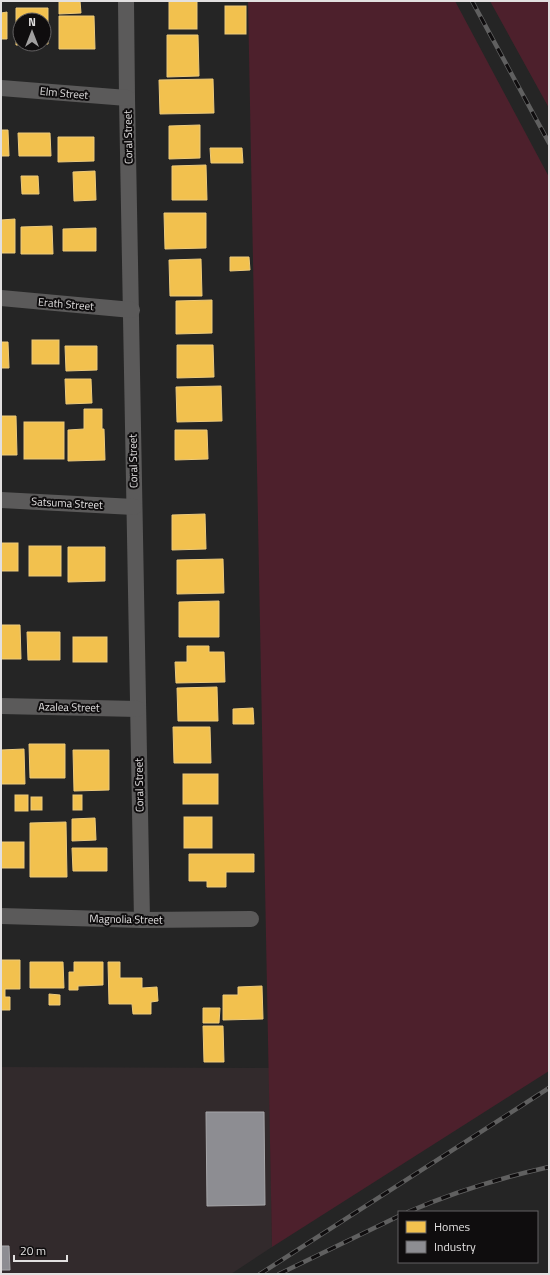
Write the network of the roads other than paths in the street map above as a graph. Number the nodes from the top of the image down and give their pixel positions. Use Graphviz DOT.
graph roads {
  1 [pos="126,1"];
  2 [pos="1,88"];
  3 [pos="127,98"];
  4 [pos="1,298"];
  5 [pos="132,310"];
  6 [pos="1,500"];
  7 [pos="134,507"];
  8 [pos="1,706"];
  9 [pos="138,709"];
  10 [pos="1,916"];
  11 [pos="251,919"];
  12 [pos="142,920"];
  1 -- 3 [label="street, Coral Street"];
  2 -- 3 [label="street, Elm Street"];
  3 -- 5 [label="street, Coral Street"];
  4 -- 5 [label="street, Erath Street"];
  5 -- 7 [label="street, Coral Street"];
  6 -- 7 [label="street, Satsuma Street"];
  7 -- 9 [label="street, Coral Street"];
  8 -- 9 [label="street, Azalea Street"];
  9 -- 12 [label="street, Coral Street"];
  10 -- 12 [label="street, Magnolia Street"];
  11 -- 12 [label="street, Magnolia Street"];
}
